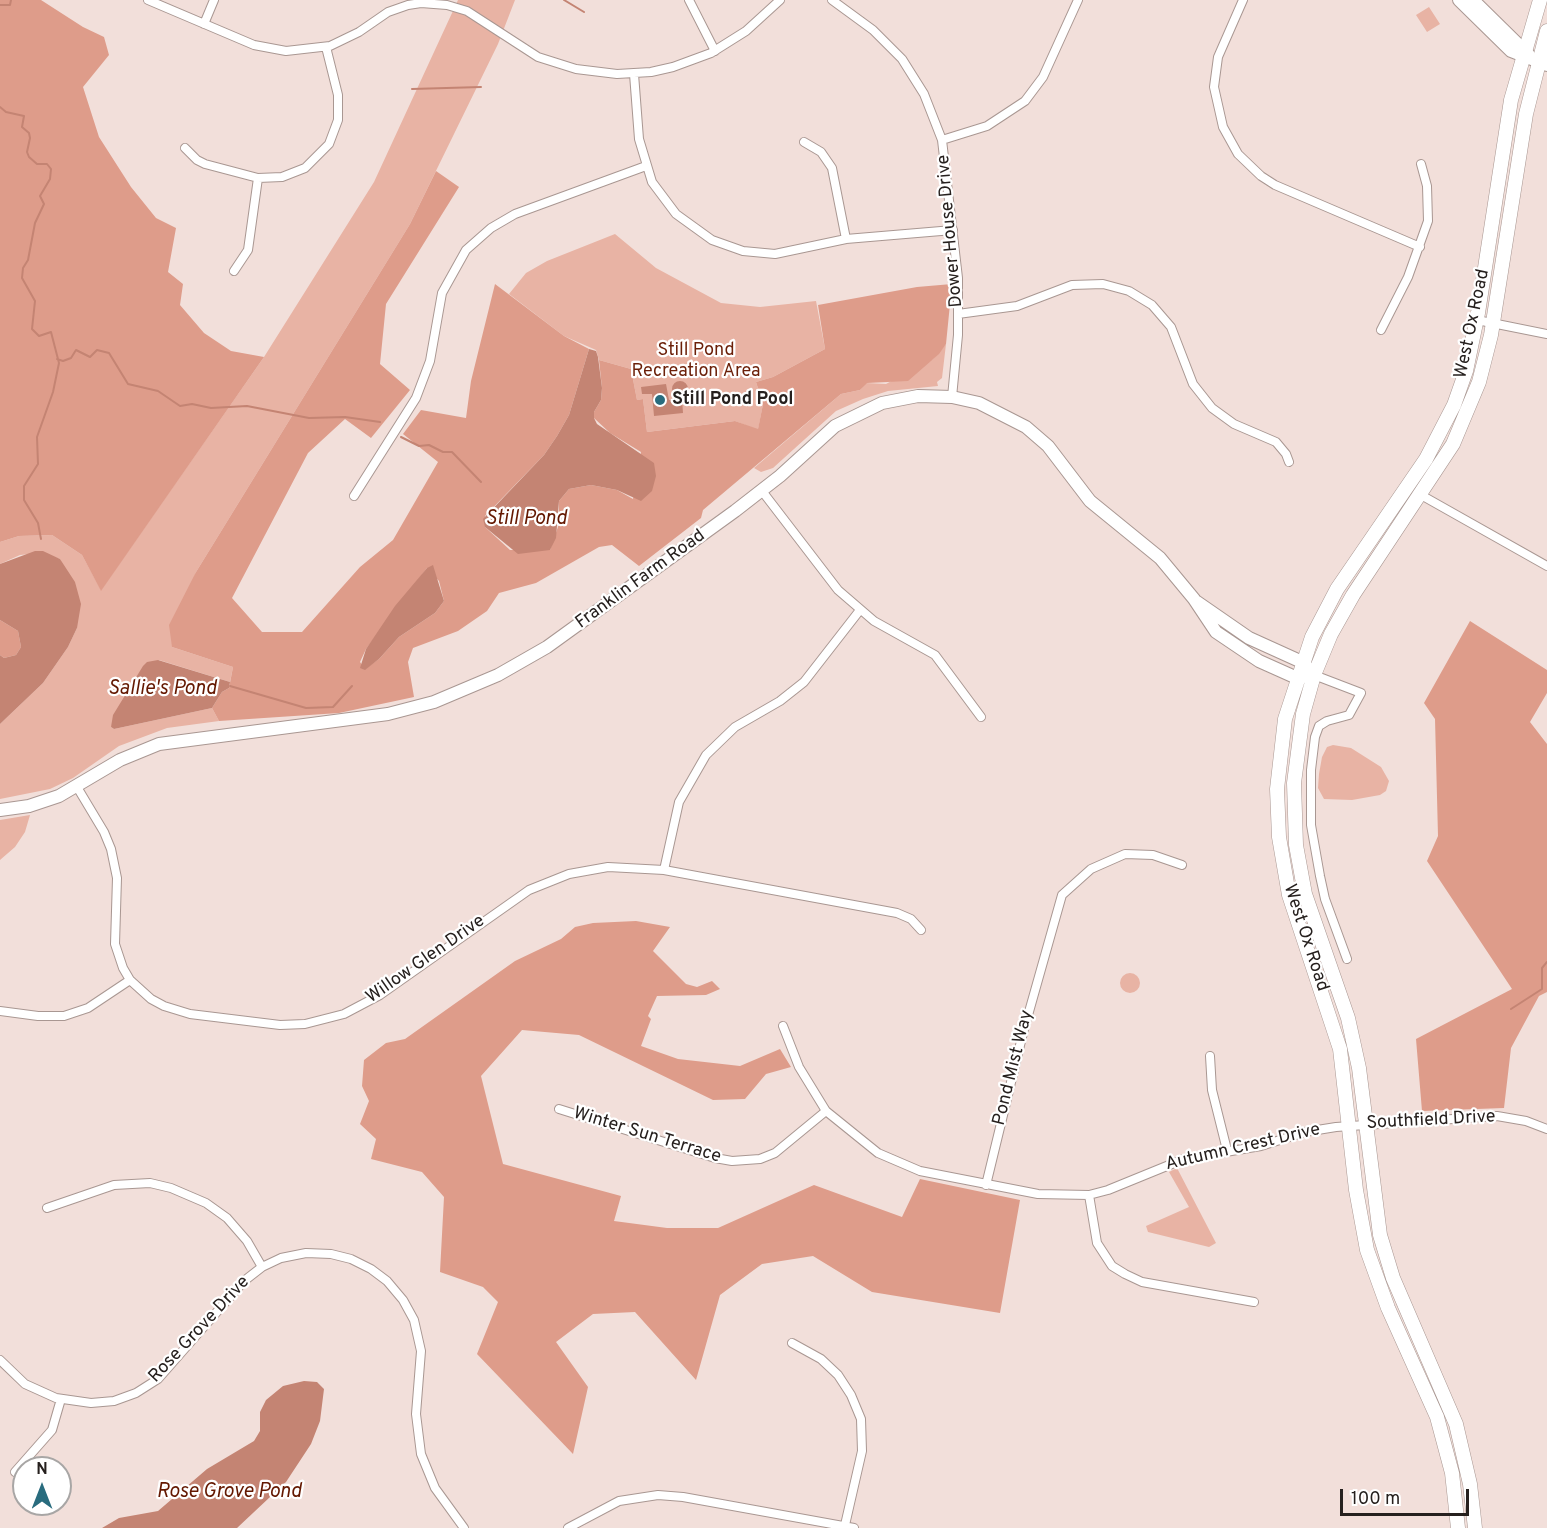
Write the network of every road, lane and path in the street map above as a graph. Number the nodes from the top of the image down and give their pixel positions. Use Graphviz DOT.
graph roads {
  1 [pos="148,0"];
  2 [pos="214,0"];
  3 [pos="689,0"];
  4 [pos="780,0"];
  5 [pos="832,0"];
  6 [pos="1078,0"];
  7 [pos="1244,0"];
  8 [pos="1459,0"];
  9 [pos="1473,0"];
  10 [pos="1540,0"];
  11 [pos="204,24"];
  12 [pos="1547,31"];
  13 [pos="326,47"];
  14 [pos="715,51"];
  15 [pos="1523,54"];
  16 [pos="1542,63"];
  17 [pos="634,74"];
  18 [pos="942,140"];
  19 [pos="804,142"];
  20 [pos="185,148"];
  21 [pos="1421,165"];
  22 [pos="646,166"];
  23 [pos="258,178"];
  24 [pos="953,230"];
  25 [pos="846,239"];
  26 [pos="1420,247"];
  27 [pos="234,271"];
  28 [pos="958,314"];
  29 [pos="1477,320"];
  30 [pos="1493,322"];
  31 [pos="1382,330"];
  32 [pos="1547,334"];
  33 [pos="952,397"];
  34 [pos="1289,462"];
  35 [pos="762,491"];
  36 [pos="354,495"];
  37 [pos="1421,495"];
  38 [pos="1547,566"];
  39 [pos="1194,599"];
  40 [pos="860,610"];
  41 [pos="1302,662"];
  42 [pos="1314,675"];
  43 [pos="1297,678"];
  44 [pos="981,717"];
  45 [pos="78,787"];
  46 [pos="0,810"];
  47 [pos="1182,865"];
  48 [pos="664,870"];
  49 [pos="921,930"];
  50 [pos="1347,959"];
  51 [pos="130,980"];
  52 [pos="0,1011"];
  53 [pos="783,1026"];
  54 [pos="1210,1056"];
  55 [pos="559,1109"];
  56 [pos="826,1111"];
  57 [pos="1366,1125"];
  58 [pos="1349,1126"];
  59 [pos="1547,1129"];
  60 [pos="1227,1150"];
  61 [pos="987,1185"];
  62 [pos="1089,1195"];
  63 [pos="47,1208"];
  64 [pos="262,1267"];
  65 [pos="1254,1302"];
  66 [pos="792,1343"];
  67 [pos="0,1360"];
  68 [pos="61,1400"];
  69 [pos="30,1456"];
  70 [pos="850,1527"];
  71 [pos="464,1528"];
  72 [pos="568,1528"];
  73 [pos="1458,1528"];
  74 [pos="1475,1528"];
  1 -- 11 [label="street"];
  2 -- 11 [label="street"];
  3 -- 14 [label="street"];
  4 -- 14 [label="street"];
  5 -- 18 [label="street, Dower House Drive"];
  6 -- 18 [label="street"];
  7 -- 26 [label="street"];
  8 -- 15 [label="street"];
  9 -- 15 [label="street"];
  10 -- 15 [label="main road, West Ox Road"];
  11 -- 13 [label="street"];
  12 -- 16 [label="main road, West Ox Road"];
  13 -- 17 [label="street"];
  13 -- 23 [label="street"];
  14 -- 17 [label="street"];
  15 -- 16 [label="street"];
  15 -- 29 [label="main road, West Ox Road"];
  16 -- 30 [label="main road, West Ox Road"];
  17 -- 22 [label="street"];
  18 -- 24 [label="street, Dower House Drive"];
  19 -- 25 [label="street"];
  20 -- 23 [label="street"];
  21 -- 26 [label="street"];
  22 -- 25 [label="street"];
  22 -- 36 [label="street"];
  23 -- 27 [label="street"];
  24 -- 25 [label="street"];
  24 -- 28 [label="street, Dower House Drive"];
  26 -- 31 [label="street"];
  28 -- 33 [label="street, Dower House Drive"];
  28 -- 34 [label="street"];
  29 -- 30 [label="street"];
  29 -- 41 [label="main road, West Ox Road"];
  30 -- 32 [label="street"];
  30 -- 37 [label="main road, West Ox Road"];
  33 -- 35 [label="street, Franklin Farm Road"];
  33 -- 39 [label="street, Franklin Farm Road"];
  35 -- 40 [label="street"];
  35 -- 45 [label="street, Franklin Farm Road"];
  37 -- 38 [label="street"];
  37 -- 42 [label="main road, West Ox Road"];
  39 -- 41 [label="street, Franklin Farm Road"];
  39 -- 43 [label="street, Franklin Farm Road"];
  40 -- 44 [label="street"];
  40 -- 48 [label="street"];
  41 -- 42 [label="street, Franklin Farm Road"];
  41 -- 43 [label="main road, West Ox Road"];
  42 -- 43 [label="street"];
  42 -- 50 [label="street"];
  42 -- 57 [label="main road, West Ox Road"];
  43 -- 58 [label="main road, West Ox Road"];
  45 -- 46 [label="street, Franklin Farm Road"];
  45 -- 51 [label="street, Willow Glen Drive"];
  47 -- 61 [label="street, Pond Mist Way"];
  48 -- 49 [label="street, Willow Glen Drive"];
  48 -- 51 [label="street, Willow Glen Drive"];
  51 -- 52 [label="street"];
  53 -- 56 [label="street, Autumn Crest Drive"];
  54 -- 60 [label="street"];
  55 -- 56 [label="street, Winter Sun Terrace"];
  56 -- 61 [label="street, Autumn Crest Drive"];
  57 -- 58 [label="street, Southfield Drive"];
  57 -- 59 [label="street, Southfield Drive"];
  57 -- 74 [label="main road, West Ox Road"];
  58 -- 60 [label="street, Autumn Crest Drive"];
  58 -- 73 [label="main road, West Ox Road"];
  60 -- 62 [label="street, Autumn Crest Drive"];
  61 -- 62 [label="street, Autumn Crest Drive"];
  62 -- 65 [label="street"];
  63 -- 64 [label="street"];
  64 -- 68 [label="street, Rose Grove Drive"];
  64 -- 71 [label="street, Rose Grove Drive"];
  66 -- 70 [label="street"];
  67 -- 68 [label="street, Rose Grove Drive"];
  68 -- 69 [label="street"];
  70 -- 72 [label="street"];
}
